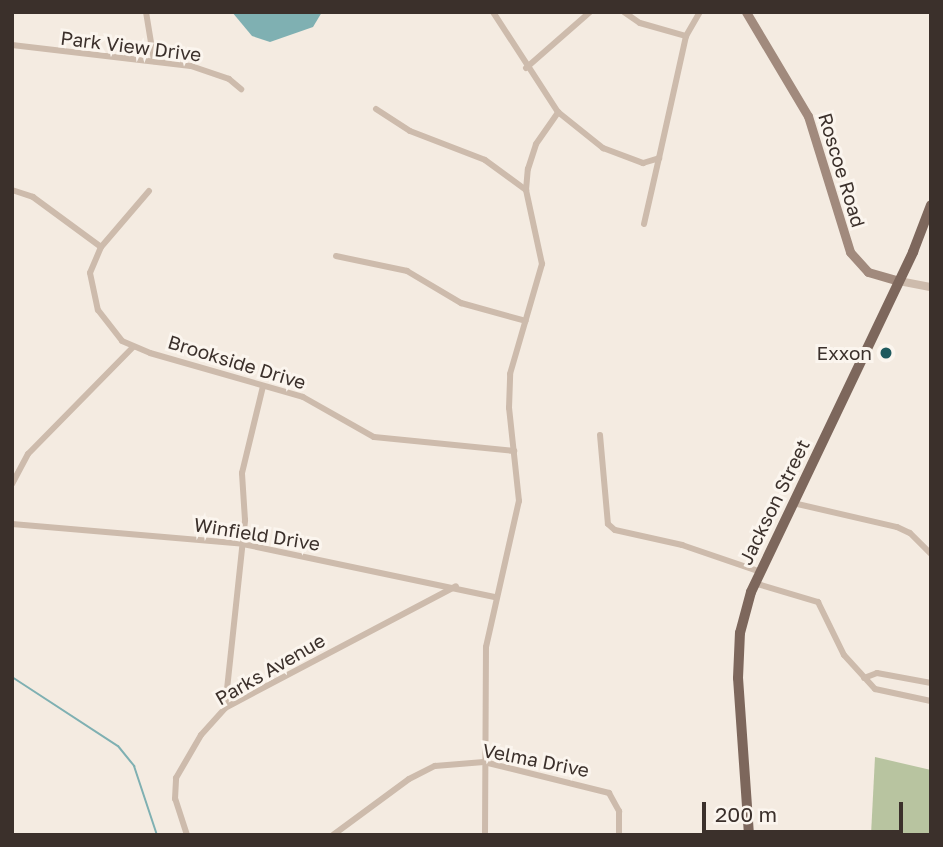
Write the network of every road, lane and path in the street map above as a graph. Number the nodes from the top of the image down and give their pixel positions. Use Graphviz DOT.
graph roads {
  1 [pos="146,12"];
  2 [pos="493,12"];
  3 [pos="590,12"];
  4 [pos="624,12"];
  5 [pos="700,12"];
  6 [pos="746,12"];
  7 [pos="686,36"];
  8 [pos="12,45"];
  9 [pos="154,61"];
  10 [pos="526,68"];
  11 [pos="241,89"];
  12 [pos="376,109"];
  13 [pos="558,113"];
  14 [pos="659,158"];
  15 [pos="12,190"];
  16 [pos="526,190"];
  17 [pos="149,191"];
  18 [pos="931,205"];
  19 [pos="644,224"];
  20 [pos="101,247"];
  21 [pos="337,256"];
  22 [pos="899,281"];
  23 [pos="931,287"];
  24 [pos="526,321"];
  25 [pos="133,347"];
  26 [pos="262,386"];
  27 [pos="600,435"];
  28 [pos="514,451"];
  29 [pos="12,484"];
  30 [pos="793,503"];
  31 [pos="12,524"];
  32 [pos="243,544"];
  33 [pos="931,554"];
  34 [pos="758,571"];
  35 [pos="754,583"];
  36 [pos="456,586"];
  37 [pos="495,597"];
  38 [pos="864,678"];
  39 [pos="931,683"];
  40 [pos="931,701"];
  41 [pos="225,708"];
  42 [pos="484,762"];
  43 [pos="187,835"];
  44 [pos="333,835"];
  45 [pos="485,835"];
  46 [pos="619,835"];
  47 [pos="749,835"];
  1 -- 9 [label="street"];
  2 -- 10 [label="street"];
  3 -- 10 [label="street"];
  4 -- 7 [label="street"];
  5 -- 7 [label="street"];
  6 -- 22 [label="main road, Roscoe Road"];
  7 -- 14 [label="street"];
  8 -- 9 [label="street, Park View Drive"];
  9 -- 11 [label="street, Park View Drive"];
  10 -- 13 [label="street"];
  12 -- 16 [label="street"];
  13 -- 14 [label="street"];
  13 -- 16 [label="street"];
  14 -- 19 [label="street"];
  15 -- 20 [label="street"];
  16 -- 24 [label="street"];
  17 -- 20 [label="street, Brookside Drive"];
  18 -- 22 [label="main road, Jackson Street"];
  20 -- 25 [label="street, Brookside Drive"];
  21 -- 24 [label="street"];
  22 -- 23 [label="street"];
  22 -- 30 [label="main road, Jackson Street"];
  24 -- 28 [label="street"];
  25 -- 26 [label="street, Brookside Drive"];
  25 -- 29 [label="street"];
  26 -- 28 [label="street, Brookside Drive"];
  26 -- 32 [label="street"];
  27 -- 34 [label="street"];
  28 -- 37 [label="street"];
  30 -- 33 [label="street"];
  30 -- 34 [label="main road, Jackson Street"];
  31 -- 32 [label="street, Winfield Drive"];
  32 -- 36 [label="street, Winfield Drive"];
  32 -- 41 [label="street"];
  34 -- 35 [label="main road, Jackson Street"];
  35 -- 38 [label="street"];
  35 -- 47 [label="main road, Jackson Street"];
  36 -- 37 [label="street, Winfield Drive"];
  36 -- 41 [label="street, Parks Avenue"];
  37 -- 42 [label="street"];
  38 -- 39 [label="street"];
  38 -- 40 [label="street"];
  41 -- 43 [label="street, Parks Avenue"];
  42 -- 44 [label="street, Velma Drive"];
  42 -- 45 [label="street"];
  42 -- 46 [label="street, Velma Drive"];
}
